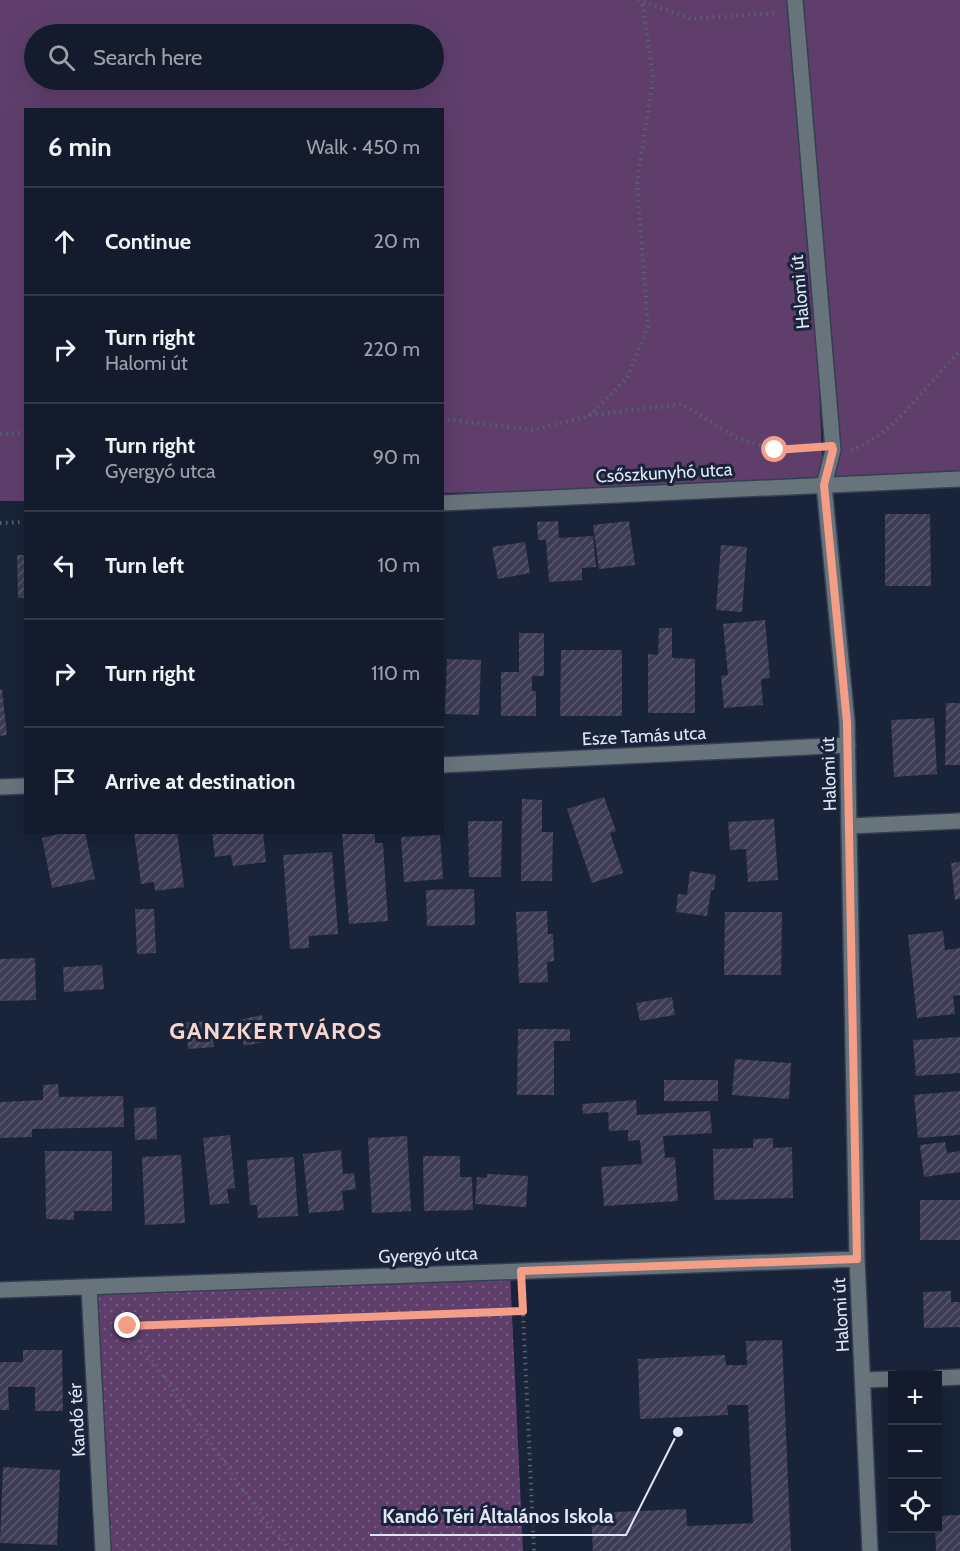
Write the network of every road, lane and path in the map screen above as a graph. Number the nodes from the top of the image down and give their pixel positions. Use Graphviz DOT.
graph roads {
  1 [pos="640,1"];
  2 [pos="795,6"];
  3 [pos="960,351"];
  4 [pos="589,416"];
  5 [pos="444,419"];
  6 [pos="24,432"];
  7 [pos="0,434"];
  8 [pos="832,448"];
  9 [pos="960,479"];
  10 [pos="824,485"];
  11 [pos="444,503"];
  12 [pos="24,522"];
  13 [pos="0,523"];
  14 [pos="848,745"];
  15 [pos="444,765"];
  16 [pos="24,786"];
  17 [pos="0,787"];
  18 [pos="960,821"];
  19 [pos="850,826"];
  20 [pos="857,1259"];
  21 [pos="521,1271"];
  22 [pos="89,1287"];
  23 [pos="0,1290"];
  24 [pos="523,1311"];
  25 [pos="128,1326"];
  26 [pos="91,1328"];
  27 [pos="960,1377"];
  28 [pos="942,1378"];
  29 [pos="888,1379"];
  30 [pos="863,1380"];
  31 [pos="103,1551"];
  32 [pos="294,1551"];
  33 [pos="534,1551"];
  34 [pos="870,1551"];
  1 -- 2 [label="path"];
  1 -- 4 [label="path"];
  2 -- 8 [label="street, Halomi út"];
  3 -- 8 [label="path"];
  4 -- 5 [label="path"];
  4 -- 8 [label="path"];
  6 -- 7 [label="path"];
  8 -- 10 [label="street, Halomi út"];
  9 -- 10 [label="street, Csőszkunyhó utca"];
  10 -- 11 [label="street, Csőszkunyhó utca"];
  10 -- 14 [label="street, Halomi út"];
  12 -- 13 [label="path"];
  14 -- 15 [label="street, Esze Tamás utca"];
  14 -- 19 [label="street, Halomi út"];
  16 -- 17 [label="street"];
  18 -- 19 [label="street"];
  19 -- 20 [label="street, Halomi út"];
  20 -- 21 [label="street, Gyergyó utca"];
  20 -- 30 [label="street, Halomi út"];
  21 -- 22 [label="street, Gyergyó utca"];
  21 -- 24 [label="path"];
  22 -- 23 [label="street, Gyergyó utca"];
  22 -- 26 [label="street, Kandó tér"];
  24 -- 25 [label="path"];
  24 -- 33 [label="path"];
  25 -- 26 [label="path"];
  25 -- 32 [label="path"];
  26 -- 31 [label="street, Kandó tér"];
  27 -- 28 [label="street"];
  29 -- 30 [label="street"];
  30 -- 34 [label="street, Halomi út"];
}
